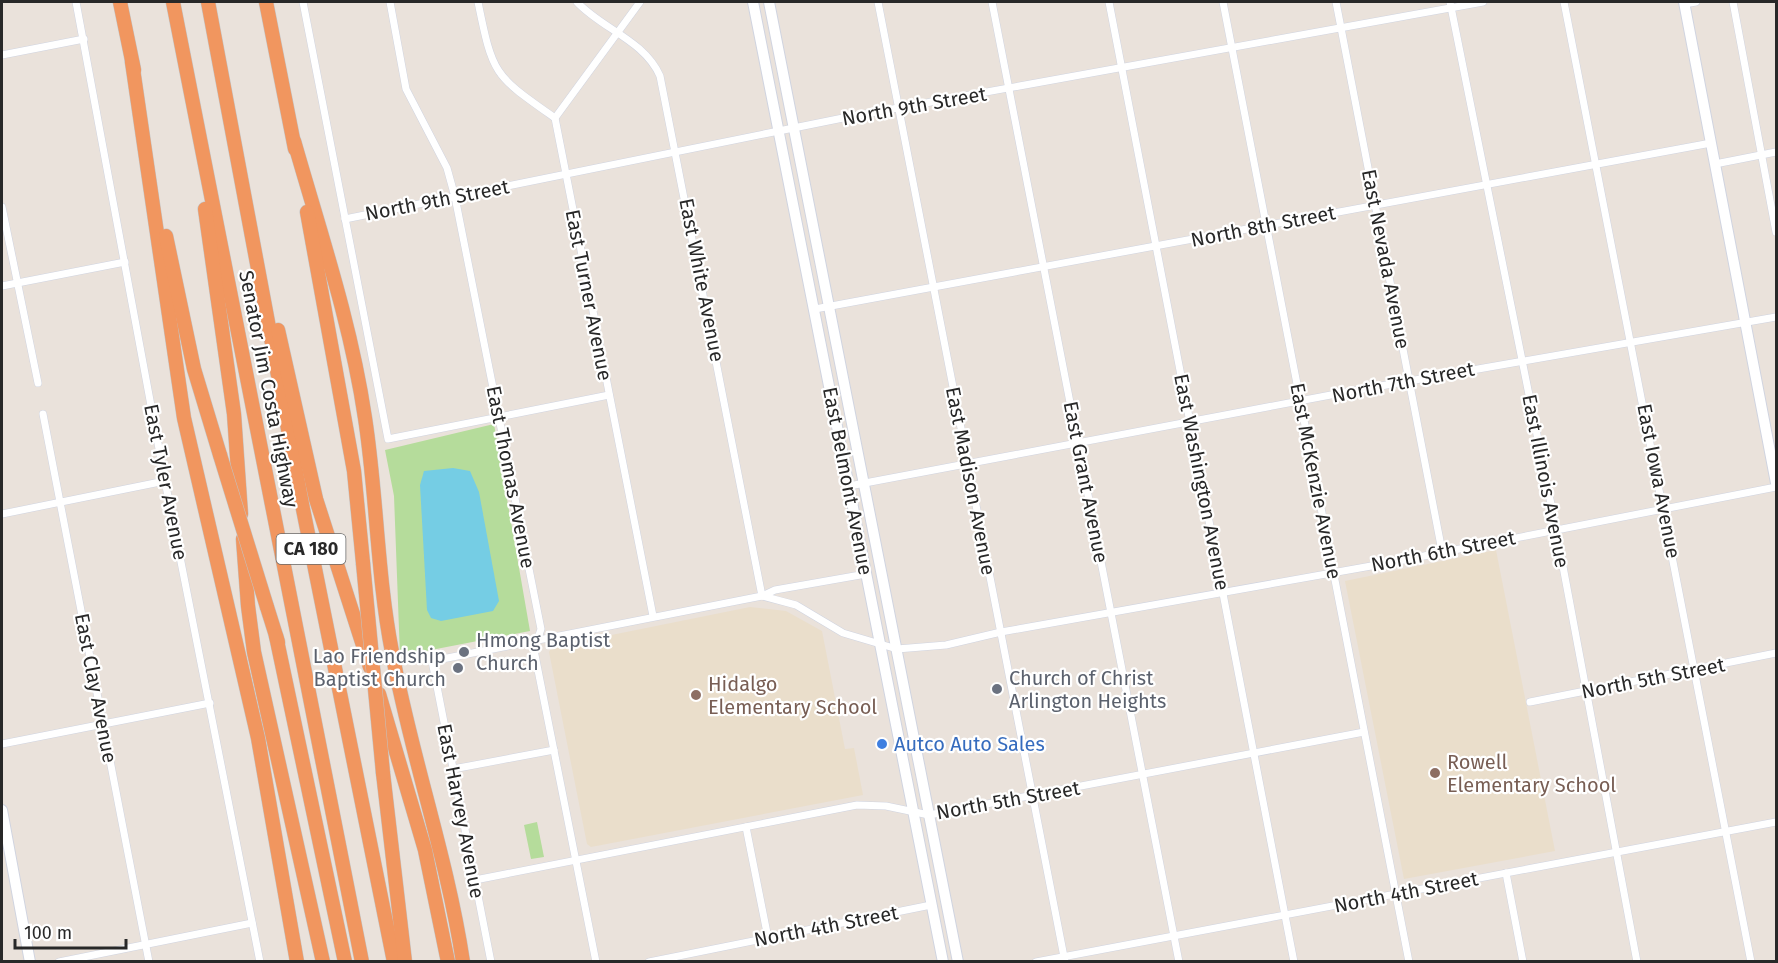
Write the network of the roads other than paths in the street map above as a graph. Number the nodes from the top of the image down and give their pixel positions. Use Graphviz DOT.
graph roads {
  1 [pos="76,2"];
  2 [pos="120,2"];
  3 [pos="173,2"];
  4 [pos="208,2"];
  5 [pos="266,2"];
  6 [pos="303,2"];
  7 [pos="390,2"];
  8 [pos="478,2"];
  9 [pos="577,2"];
  10 [pos="640,2"];
  11 [pos="753,2"];
  12 [pos="769,2"];
  13 [pos="878,2"];
  14 [pos="992,2"];
  15 [pos="1109,2"];
  16 [pos="1223,2"];
  17 [pos="1336,2"];
  18 [pos="1483,2"];
  19 [pos="1564,2"];
  20 [pos="1688,2"];
  21 [pos="1733,2"];
  22 [pos="1451,4"];
  23 [pos="1341,28"];
  24 [pos="617,33"];
  25 [pos="84,39"];
  26 [pos="1232,47"];
  27 [pos="183,52"];
  28 [pos="2,55"];
  29 [pos="132,62"];
  30 [pos="1122,67"];
  31 [pos="1009,88"];
  32 [pos="899,110"];
  33 [pos="555,118"];
  34 [pos="794,130"];
  35 [pos="780,133"];
  36 [pos="294,141"];
  37 [pos="1711,143"];
  38 [pos="677,152"];
  39 [pos="1776,152"];
  40 [pos="1761,154"];
  41 [pos="1598,164"];
  42 [pos="1715,164"];
  43 [pos="566,174"];
  44 [pos="1487,183"];
  45 [pos="246,194"];
  46 [pos="455,197"];
  47 [pos="1376,204"];
  48 [pos="2,207"];
  49 [pos="345,219"];
  50 [pos="1266,225"];
  51 [pos="1776,232"];
  52 [pos="1156,246"];
  53 [pos="125,262"];
  54 [pos="1044,266"];
  55 [pos="16,283"];
  56 [pos="2,286"];
  57 [pos="933,286"];
  58 [pos="829,307"];
  59 [pos="815,309"];
  60 [pos="1776,317"];
  61 [pos="1745,322"];
  62 [pos="1632,340"];
  63 [pos="1523,360"];
  64 [pos="1408,381"];
  65 [pos="38,383"];
  66 [pos="609,395"];
  67 [pos="1301,402"];
  68 [pos="43,414"];
  69 [pos="499,417"];
  70 [pos="1190,423"];
  71 [pos="1078,443"];
  72 [pos="968,462"];
  73 [pos="165,481"];
  74 [pos="864,483"];
  75 [pos="1776,485"];
  76 [pos="849,486"];
  77 [pos="59,501"];
  78 [pos="1664,509"];
  79 [pos="2,514"];
  80 [pos="1556,529"];
  81 [pos="1442,552"];
  82 [pos="1334,573"];
  83 [pos="866,574"];
  84 [pos="1223,593"];
  85 [pos="762,596"];
  86 [pos="1111,612"];
  87 [pos="653,616"];
  88 [pos="1001,632"];
  89 [pos="276,636"];
  90 [pos="538,640"];
  91 [pos="880,645"];
  92 [pos="897,650"];
  93 [pos="1776,653"];
  94 [pos="1696,671"];
  95 [pos="1587,691"];
  96 [pos="1530,702"];
  97 [pos="210,703"];
  98 [pos="103,724"];
  99 [pos="1364,732"];
  100 [pos="2,744"];
  101 [pos="554,750"];
  102 [pos="1254,753"];
  103 [pos="453,769"];
  104 [pos="1143,774"];
  105 [pos="1033,795"];
  106 [pos="2,810"];
  107 [pos="912,812"];
  108 [pos="929,815"];
  109 [pos="414,816"];
  110 [pos="1776,822"];
  111 [pos="746,827"];
  112 [pos="1727,831"];
  113 [pos="392,849"];
  114 [pos="1616,852"];
  115 [pos="576,861"];
  116 [pos="1506,873"];
  117 [pos="303,880"];
  118 [pos="475,880"];
  119 [pos="348,893"];
  120 [pos="1396,894"];
  121 [pos="931,905"];
  122 [pos="1285,914"];
  123 [pos="252,923"];
  124 [pos="1174,935"];
  125 [pos="768,938"];
  126 [pos="146,944"];
  127 [pos="1065,959"];
  128 [pos="30,962"];
  129 [pos="59,962"];
  130 [pos="149,962"];
  131 [pos="260,962"];
  132 [pos="297,962"];
  133 [pos="315,962"];
  134 [pos="323,962"];
  135 [pos="345,962"];
  136 [pos="362,962"];
  137 [pos="394,962"];
  138 [pos="405,962"];
  139 [pos="414,962"];
  140 [pos="442,962"];
  141 [pos="448,962"];
  142 [pos="463,962"];
  143 [pos="490,962"];
  144 [pos="596,962"];
  145 [pos="650,962"];
  146 [pos="943,962"];
  147 [pos="958,962"];
  148 [pos="1036,962"];
  149 [pos="1179,962"];
  150 [pos="1294,962"];
  151 [pos="1409,962"];
  152 [pos="1524,962"];
  153 [pos="1637,962"];
  154 [pos="1751,962"];
  1 -- 25 [label="street, East Tyler Avenue"];
  2 -- 29 [label="highway"];
  3 -- 27 [label="highway, Senator Jim Costa Highway / CA 180"];
  4 -- 45 [label="highway, Senator Jim Costa Highway / CA 180"];
  5 -- 36 [label="highway"];
  6 -- 49 [label="street"];
  7 -- 46 [label="street, East Thomas Avenue"];
  8 -- 33 [label="street"];
  9 -- 24 [label="street, East White Avenue"];
  10 -- 24 [label="street"];
  11 -- 35 [label="main road, East Belmont Avenue"];
  12 -- 34 [label="main road, East Belmont Avenue"];
  13 -- 32 [label="street, East Madison Avenue"];
  14 -- 31 [label="street, East Grant Avenue"];
  15 -- 30 [label="street, East Washington Avenue"];
  16 -- 26 [label="street, East McKenzie Avenue"];
  17 -- 23 [label="street, East Nevada Avenue"];
  18 -- 22 [label="street, North 9th Street"];
  19 -- 41 [label="street, East Iowa Avenue"];
  20 -- 37 [label="main road"];
  21 -- 40 [label="street"];
  22 -- 23 [label="street, North 9th Street"];
  22 -- 44 [label="street, East Illinois Avenue"];
  23 -- 26 [label="street, North 9th Street"];
  23 -- 47 [label="street, East Nevada Avenue"];
  24 -- 33 [label="street"];
  24 -- 38 [label="street, East White Avenue"];
  25 -- 28 [label="street"];
  25 -- 53 [label="street, East Tyler Avenue"];
  26 -- 30 [label="street, North 9th Street"];
  26 -- 50 [label="street, East McKenzie Avenue"];
  27 -- 117 [label="highway"];
  27 -- 119 [label="highway, Senator Jim Costa Highway / CA 180"];
  29 -- 89 [label="highway, bridge"];
  29 -- 132 [label="highway"];
  30 -- 31 [label="street, North 9th Street"];
  30 -- 52 [label="street, East Washington Avenue"];
  31 -- 32 [label="street, North 9th Street"];
  31 -- 54 [label="street, East Grant Avenue"];
  32 -- 34 [label="street, North 9th Street"];
  32 -- 57 [label="street, East Madison Avenue"];
  33 -- 43 [label="street, East Turner Avenue"];
  34 -- 35 [label="street, North 9th Street"];
  34 -- 58 [label="main road, East Belmont Avenue"];
  35 -- 38 [label="street, North 9th Street"];
  35 -- 59 [label="main road, East Belmont Avenue"];
  36 -- 113 [label="highway, bridge"];
  36 -- 142 [label="highway"];
  37 -- 41 [label="street, North 8th Street"];
  37 -- 42 [label="main road"];
  38 -- 43 [label="street, North 9th Street"];
  38 -- 85 [label="street, East White Avenue"];
  39 -- 40 [label="street"];
  40 -- 42 [label="street"];
  40 -- 51 [label="street"];
  41 -- 44 [label="street, North 8th Street"];
  41 -- 62 [label="street, East Iowa Avenue"];
  42 -- 61 [label="main road"];
  43 -- 46 [label="street, North 9th Street"];
  43 -- 66 [label="street, East Turner Avenue"];
  44 -- 47 [label="street, North 8th Street"];
  44 -- 63 [label="street, East Illinois Avenue"];
  45 -- 109 [label="highway"];
  45 -- 137 [label="highway, Senator Jim Costa Highway / CA 180"];
  46 -- 49 [label="street, North 9th Street"];
  46 -- 69 [label="street, East Thomas Avenue"];
  47 -- 50 [label="street, North 8th Street"];
  47 -- 64 [label="street, East Nevada Avenue"];
  48 -- 55 [label="street"];
  49 -- 69 [label="street"];
  50 -- 52 [label="street, North 8th Street"];
  50 -- 67 [label="street, East McKenzie Avenue"];
  52 -- 54 [label="street, North 8th Street"];
  52 -- 70 [label="street, East Washington Avenue"];
  53 -- 55 [label="street"];
  53 -- 73 [label="street, East Tyler Avenue"];
  54 -- 57 [label="street, North 8th Street"];
  54 -- 71 [label="street, East Grant Avenue"];
  55 -- 56 [label="street"];
  55 -- 65 [label="street"];
  57 -- 58 [label="street, North 8th Street"];
  57 -- 72 [label="street, East Madison Avenue"];
  58 -- 59 [label="street, North 8th Street"];
  58 -- 74 [label="main road, East Belmont Avenue"];
  59 -- 76 [label="main road, East Belmont Avenue"];
  60 -- 61 [label="street, North 7th Street"];
  61 -- 62 [label="street, North 7th Street"];
  61 -- 75 [label="main road"];
  62 -- 63 [label="street, North 7th Street"];
  62 -- 78 [label="street, East Iowa Avenue"];
  63 -- 64 [label="street, North 7th Street"];
  63 -- 80 [label="street, East Illinois Avenue"];
  64 -- 67 [label="street, North 7th Street"];
  64 -- 81 [label="street, East Nevada Avenue"];
  66 -- 69 [label="street"];
  66 -- 87 [label="street, East Turner Avenue"];
  67 -- 70 [label="street, North 7th Street"];
  67 -- 82 [label="street, East McKenzie Avenue"];
  68 -- 77 [label="street, East Clay Avenue"];
  69 -- 90 [label="street, East Thomas Avenue"];
  70 -- 71 [label="street, North 7th Street"];
  70 -- 84 [label="street, East Washington Avenue"];
  71 -- 72 [label="street, North 7th Street"];
  71 -- 86 [label="street, East Grant Avenue"];
  72 -- 74 [label="street, North 7th Street"];
  72 -- 88 [label="street, East Madison Avenue"];
  73 -- 77 [label="street"];
  73 -- 97 [label="street, East Tyler Avenue"];
  74 -- 76 [label="street, North 7th Street"];
  74 -- 92 [label="main road, East Belmont Avenue"];
  75 -- 78 [label="street, North 6th Street"];
  76 -- 83 [label="main road, East Belmont Avenue"];
  77 -- 79 [label="street"];
  77 -- 98 [label="street, East Clay Avenue"];
  78 -- 80 [label="street, North 6th Street"];
  78 -- 94 [label="street, East Iowa Avenue"];
  80 -- 81 [label="street, North 6th Street"];
  80 -- 95 [label="street, East Illinois Avenue"];
  81 -- 82 [label="street, North 6th Street"];
  82 -- 84 [label="street, North 6th Street"];
  82 -- 99 [label="street, East McKenzie Avenue"];
  83 -- 85 [label="street"];
  83 -- 91 [label="main road, East Belmont Avenue"];
  84 -- 86 [label="street, North 6th Street"];
  84 -- 102 [label="street, East Washington Avenue"];
  85 -- 87 [label="street"];
  85 -- 91 [label="street"];
  86 -- 88 [label="street, North 6th Street"];
  86 -- 104 [label="street, East Grant Avenue"];
  87 -- 90 [label="street"];
  88 -- 92 [label="street, North 6th Street"];
  88 -- 105 [label="street, East Madison Avenue"];
  89 -- 119 [label="highway"];
  89 -- 135 [label="highway"];
  90 -- 101 [label="street, East Thomas Avenue"];
  90 -- 103 [label="street, East Harvey Avenue"];
  91 -- 92 [label="street"];
  91 -- 107 [label="main road, East Belmont Avenue"];
  92 -- 108 [label="main road, East Belmont Avenue"];
  93 -- 94 [label="street, North 5th Street"];
  94 -- 95 [label="street, North 5th Street"];
  94 -- 112 [label="street, East Iowa Avenue"];
  95 -- 96 [label="street, North 5th Street"];
  95 -- 114 [label="street, East Illinois Avenue"];
  97 -- 98 [label="street"];
  97 -- 123 [label="street, East Tyler Avenue"];
  98 -- 100 [label="street"];
  98 -- 126 [label="street, East Clay Avenue"];
  99 -- 102 [label="street, North 5th Street"];
  99 -- 120 [label="street, East McKenzie Avenue"];
  101 -- 103 [label="street"];
  101 -- 115 [label="street, East Thomas Avenue"];
  102 -- 104 [label="street, North 5th Street"];
  102 -- 122 [label="street, East Washington Avenue"];
  103 -- 118 [label="street, East Harvey Avenue"];
  104 -- 105 [label="street, North 5th Street"];
  104 -- 124 [label="street, East Grant Avenue"];
  105 -- 108 [label="street, North 5th Street"];
  105 -- 127 [label="street, East Madison Avenue"];
  106 -- 128 [label="main road"];
  107 -- 108 [label="street, North 5th Street"];
  107 -- 111 [label="street, North 5th Street"];
  107 -- 121 [label="main road, East Belmont Avenue"];
  108 -- 147 [label="main road, East Belmont Avenue"];
  109 -- 140 [label="highway"];
  109 -- 141 [label="highway"];
  110 -- 112 [label="street, North 4th Street"];
  111 -- 115 [label="street, North 5th Street"];
  111 -- 125 [label="street"];
  112 -- 114 [label="street, North 4th Street"];
  112 -- 154 [label="street, East Iowa Avenue"];
  113 -- 138 [label="highway"];
  113 -- 139 [label="highway"];
  114 -- 116 [label="street, North 4th Street"];
  114 -- 153 [label="street, East Illinois Avenue"];
  115 -- 118 [label="street, North 5th Street"];
  115 -- 144 [label="street, East Thomas Avenue"];
  116 -- 120 [label="street, North 4th Street"];
  116 -- 152 [label="street"];
  117 -- 133 [label="highway"];
  117 -- 134 [label="highway"];
  118 -- 143 [label="street, East Harvey Avenue"];
  119 -- 136 [label="highway, Senator Jim Costa Highway / CA 180"];
  120 -- 122 [label="street, North 4th Street"];
  120 -- 151 [label="street, East McKenzie Avenue"];
  121 -- 125 [label="street, North 4th Street"];
  121 -- 146 [label="main road, East Belmont Avenue"];
  122 -- 124 [label="street, North 4th Street"];
  122 -- 150 [label="street, East Washington Avenue"];
  123 -- 126 [label="street"];
  123 -- 131 [label="street, East Tyler Avenue"];
  124 -- 127 [label="street, North 4th Street"];
  124 -- 149 [label="street, East Grant Avenue"];
  125 -- 145 [label="street, North 4th Street"];
  126 -- 129 [label="street"];
  126 -- 130 [label="street, East Clay Avenue"];
  127 -- 148 [label="street, North 4th Street"];
}
